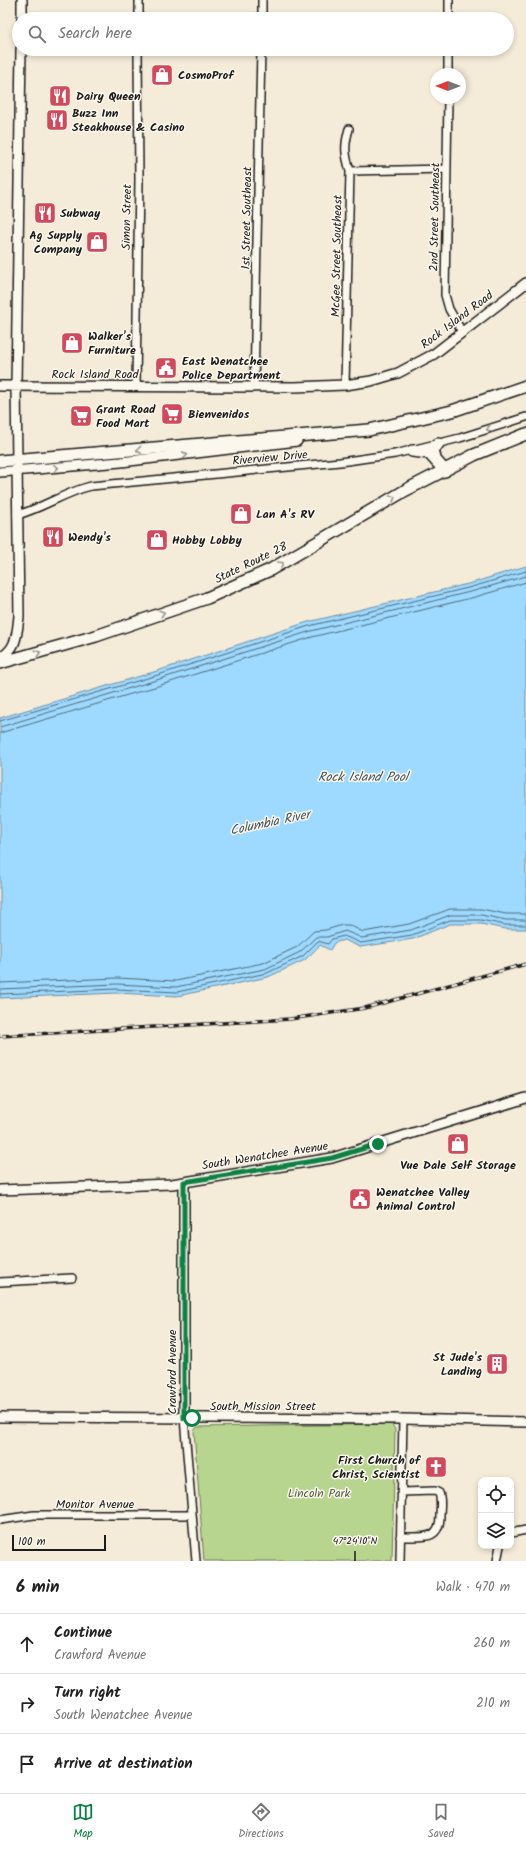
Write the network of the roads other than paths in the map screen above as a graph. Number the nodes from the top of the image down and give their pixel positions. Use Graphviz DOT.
graph roads {
  1 [pos="22,0"];
  2 [pos="139,0"];
  3 [pos="262,0"];
  4 [pos="449,0"];
  5 [pos="22,12"];
  6 [pos="138,12"];
  7 [pos="262,12"];
  8 [pos="449,12"];
  9 [pos="21,56"];
  10 [pos="138,56"];
  11 [pos="261,56"];
  12 [pos="448,56"];
  13 [pos="448,68"];
  14 [pos="448,104"];
  15 [pos="349,129"];
  16 [pos="447,169"];
  17 [pos="350,170"];
  18 [pos="526,283"];
  19 [pos="462,332"];
  20 [pos="345,385"];
  21 [pos="0,386"];
  22 [pos="16,386"];
  23 [pos="136,386"];
  24 [pos="526,386"];
  25 [pos="254,387"];
  26 [pos="526,417"];
  27 [pos="526,434"];
  28 [pos="438,444"];
  29 [pos="412,451"];
  30 [pos="435,458"];
  31 [pos="0,461"];
  32 [pos="17,465"];
  33 [pos="444,471"];
  34 [pos="0,472"];
  35 [pos="17,515"];
  36 [pos="0,658"];
  37 [pos="0,663"];
  38 [pos="526,1098"];
  39 [pos="184,1182"];
  40 [pos="0,1190"];
  41 [pos="72,1278"];
  42 [pos="0,1282"];
  43 [pos="0,1417"];
  44 [pos="184,1418"];
  45 [pos="403,1419"];
  46 [pos="526,1422"];
  47 [pos="401,1492"];
  48 [pos="191,1515"];
  49 [pos="0,1520"];
  50 [pos="526,1530"];
  51 [pos="514,1532"];
  52 [pos="400,1537"];
  53 [pos="500,1549"];
  54 [pos="196,1561"];
  55 [pos="400,1561"];
  56 [pos="498,1561"];
  1 -- 5 [label="main road"];
  2 -- 6 [label="street"];
  3 -- 7 [label="street"];
  4 -- 8 [label="street"];
  9 -- 22 [label="main road"];
  10 -- 23 [label="street, Simon Street"];
  11 -- 25 [label="street, 1st Street Southeast"];
  12 -- 13 [label="street"];
  14 -- 16 [label="street, 2nd Street Southeast"];
  15 -- 17 [label="street, McGee Street Southeast"];
  16 -- 17 [label="street"];
  16 -- 19 [label="street, 2nd Street Southeast"];
  17 -- 20 [label="street, McGee Street Southeast"];
  18 -- 19 [label="main road, Rock Island Road"];
  19 -- 20 [label="main road, Rock Island Road"];
  20 -- 25 [label="main road, Rock Island Road"];
  21 -- 22 [label="main road, Rock Island Road"];
  22 -- 23 [label="main road, Rock Island Road"];
  22 -- 32 [label="main road"];
  23 -- 25 [label="main road, Rock Island Road"];
  24 -- 32 [label="highway"];
  26 -- 28 [label="street, Riverview Drive, one-way"];
  27 -- 33 [label="highway, State Route 28"];
  28 -- 29 [label="street, Riverview Drive"];
  28 -- 30 [label="highway"];
  29 -- 30 [label="highway"];
  29 -- 35 [label="street, Riverview Drive"];
  30 -- 33 [label="highway"];
  31 -- 32 [label="highway"];
  32 -- 34 [label="main road"];
  32 -- 35 [label="main road"];
  37 -- 33 [label="highway, State Route 28, one-way"];
  35 -- 36 [label="main road"];
  38 -- 39 [label="main road, South Wenatchee Avenue"];
  39 -- 40 [label="main road, South Wenatchee Avenue"];
  39 -- 44 [label="main road, Crawford Avenue"];
  41 -- 42 [label="street"];
  43 -- 44 [label="main road, South Mission Street"];
  44 -- 45 [label="main road, South Mission Street"];
  44 -- 48 [label="street, Crawford Avenue"];
  45 -- 46 [label="main road, South Mission Street"];
  45 -- 47 [label="street"];
  47 -- 52 [label="street"];
  47 -- 52 [label="street"];
  48 -- 49 [label="street, Monitor Avenue"];
  48 -- 54 [label="street, Crawford Avenue"];
  50 -- 51 [label="street"];
  52 -- 55 [label="street"];
  53 -- 56 [label="street"];
}
